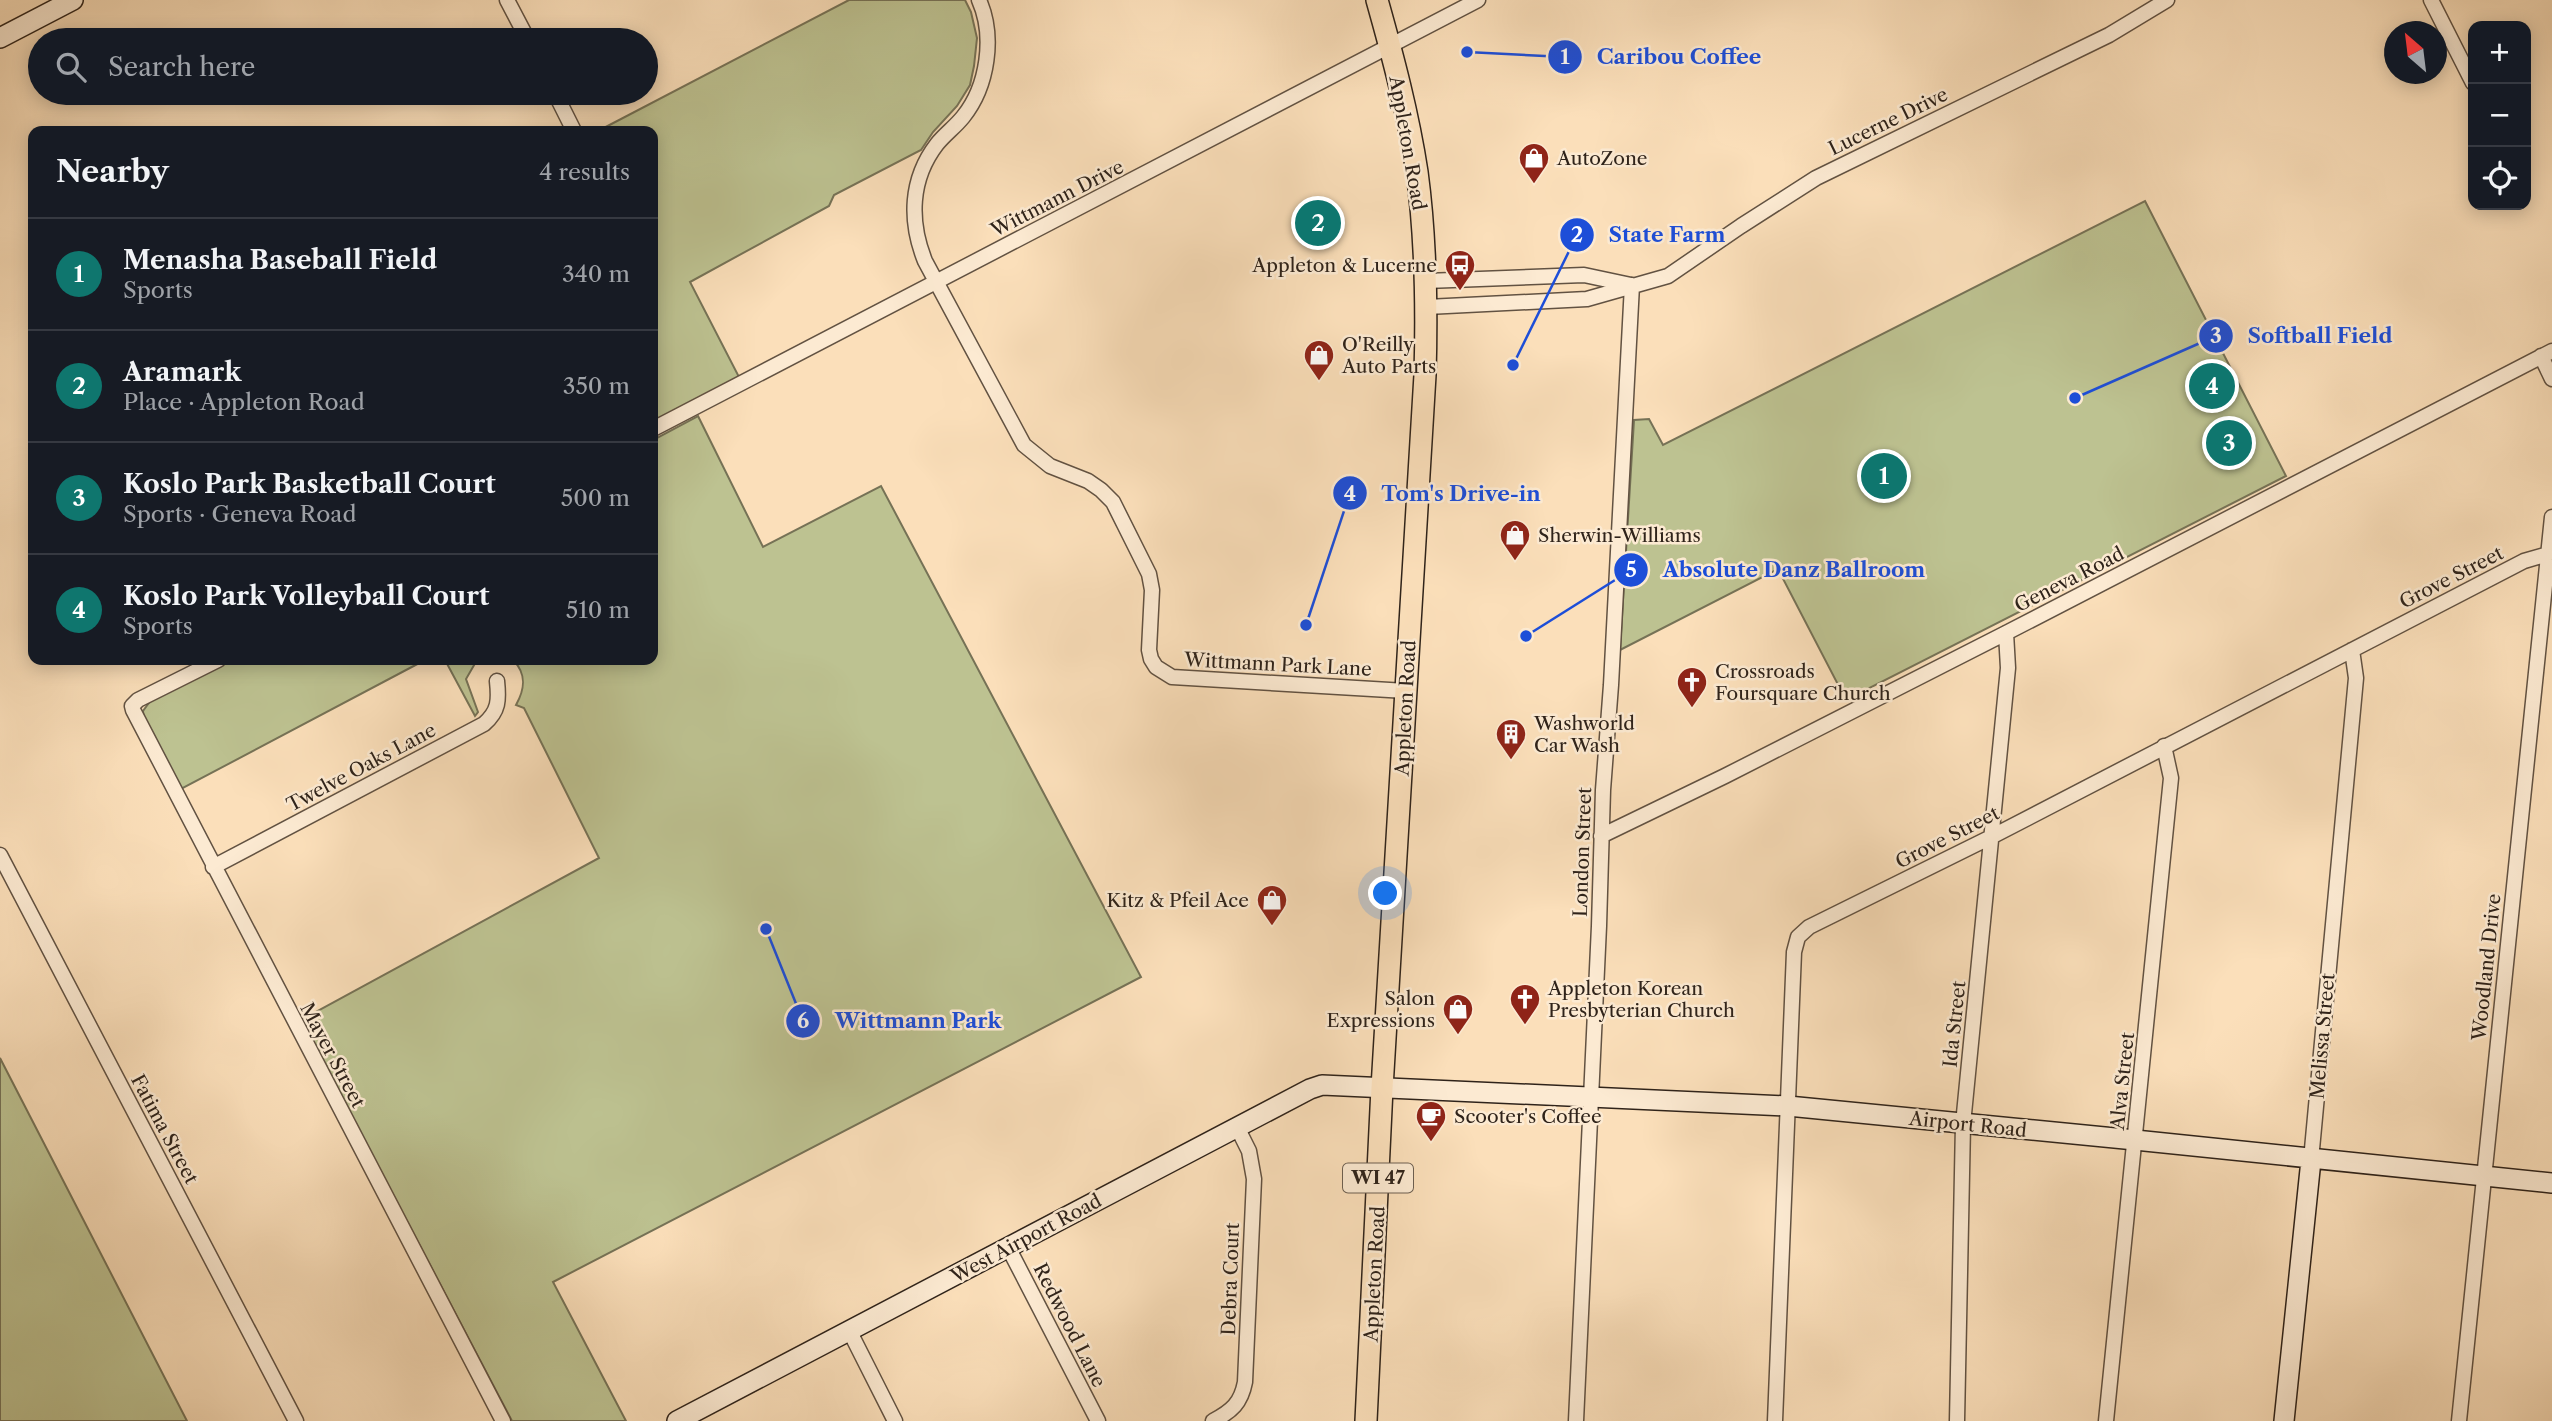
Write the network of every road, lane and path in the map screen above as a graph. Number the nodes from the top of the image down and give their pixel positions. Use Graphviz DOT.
graph roads {
  1 [pos="73,0"];
  2 [pos="507,0"];
  3 [pos="979,0"];
  4 [pos="1377,0"];
  5 [pos="1478,0"];
  6 [pos="2167,0"];
  7 [pos="2431,0"];
  8 [pos="522,28"];
  9 [pos="0,38"];
  10 [pos="1390,45"];
  11 [pos="2468,73"];
  12 [pos="561,105"];
  13 [pos="572,126"];
  14 [pos="1426,281"];
  15 [pos="936,282"];
  16 [pos="1632,285"];
  17 [pos="1427,307"];
  18 [pos="2547,354"];
  19 [pos="2552,379"];
  20 [pos="658,426"];
  21 [pos="2552,517"];
  22 [pos="2548,554"];
  23 [pos="2006,633"];
  24 [pos="2352,650"];
  25 [pos="208,665"];
  26 [pos="497,681"];
  27 [pos="1406,691"];
  28 [pos="2164,746"];
  29 [pos="1601,836"];
  30 [pos="1993,836"];
  31 [pos="0,855"];
  32 [pos="213,867"];
  33 [pos="1382,1087"];
  34 [pos="1591,1097"];
  35 [pos="1788,1107"];
  36 [pos="1963,1124"];
  37 [pos="1237,1127"];
  38 [pos="2135,1139"];
  39 [pos="2311,1160"];
  40 [pos="2485,1177"];
  41 [pos="2552,1183"];
  42 [pos="1008,1247"];
  43 [pos="849,1330"];
  44 [pos="689,1418"];
  45 [pos="296,1421"];
  46 [pos="503,1421"];
  47 [pos="895,1421"];
  48 [pos="1098,1421"];
  49 [pos="1213,1421"];
  50 [pos="1366,1421"];
  51 [pos="1576,1421"];
  52 [pos="1775,1421"];
  53 [pos="1956,1421"];
  54 [pos="2106,1421"];
  55 [pos="2284,1421"];
  56 [pos="2459,1421"];
  1 -- 9 [label="street"];
  2 -- 8 [label="street"];
  3 -- 15 [label="street, Wittmann Park Lane"];
  4 -- 10 [label="main road, Appleton Road / WI 47"];
  5 -- 10 [label="street, Wittmann Drive"];
  6 -- 16 [label="street, Lucerne Drive"];
  7 -- 11 [label="street"];
  10 -- 14 [label="main road, Appleton Road / WI 47"];
  10 -- 15 [label="street, Wittmann Drive"];
  12 -- 13 [label="street"];
  14 -- 16 [label="street, Lucerne Drive"];
  14 -- 17 [label="main road, Appleton Road / WI 47"];
  15 -- 20 [label="street, Wittmann Drive"];
  15 -- 27 [label="street, Wittmann Park Lane"];
  16 -- 17 [label="street, Lucerne Drive"];
  16 -- 29 [label="street, London Street"];
  17 -- 27 [label="main road, Appleton Road / WI 47"];
  18 -- 19 [label="street"];
  18 -- 23 [label="street, Geneva Road"];
  21 -- 22 [label="street, Woodland Drive"];
  22 -- 24 [label="street, Grove Street"];
  22 -- 40 [label="street, Woodland Drive"];
  23 -- 29 [label="street, Geneva Road"];
  23 -- 30 [label="street, Ida Street"];
  24 -- 28 [label="street, Grove Street"];
  24 -- 39 [label="street, Melissa Street"];
  25 -- 32 [label="street, Mayer Street"];
  26 -- 32 [label="street, Twelve Oaks Lane"];
  27 -- 33 [label="main road, Appleton Road / WI 47"];
  28 -- 30 [label="street, Grove Street"];
  28 -- 38 [label="street, Alva Street"];
  29 -- 34 [label="street, London Street"];
  30 -- 35 [label="street, Grove Street"];
  30 -- 36 [label="street, Ida Street"];
  31 -- 45 [label="street, Fatima Street"];
  32 -- 46 [label="street, Mayer Street"];
  33 -- 34 [label="street, Airport Road"];
  33 -- 37 [label="street, West Airport Road"];
  33 -- 50 [label="main road, Appleton Road / WI 47"];
  34 -- 35 [label="street, Airport Road"];
  34 -- 51 [label="street, London Street"];
  35 -- 36 [label="street, Airport Road"];
  35 -- 52 [label="street, Grove Street"];
  36 -- 38 [label="street, Airport Road"];
  36 -- 53 [label="street, Ida Street"];
  37 -- 42 [label="street, West Airport Road"];
  37 -- 49 [label="street, Debra Court"];
  38 -- 39 [label="street, Airport Road"];
  38 -- 54 [label="street, Alva Street"];
  39 -- 40 [label="street, Airport Road"];
  39 -- 55 [label="street, Melissa Street"];
  40 -- 41 [label="street, Airport Road"];
  40 -- 56 [label="street, Woodland Drive"];
  42 -- 43 [label="street, West Airport Road"];
  42 -- 48 [label="street, Redwood Lane"];
  43 -- 44 [label="street, West Airport Road"];
  43 -- 47 [label="street"];
}
